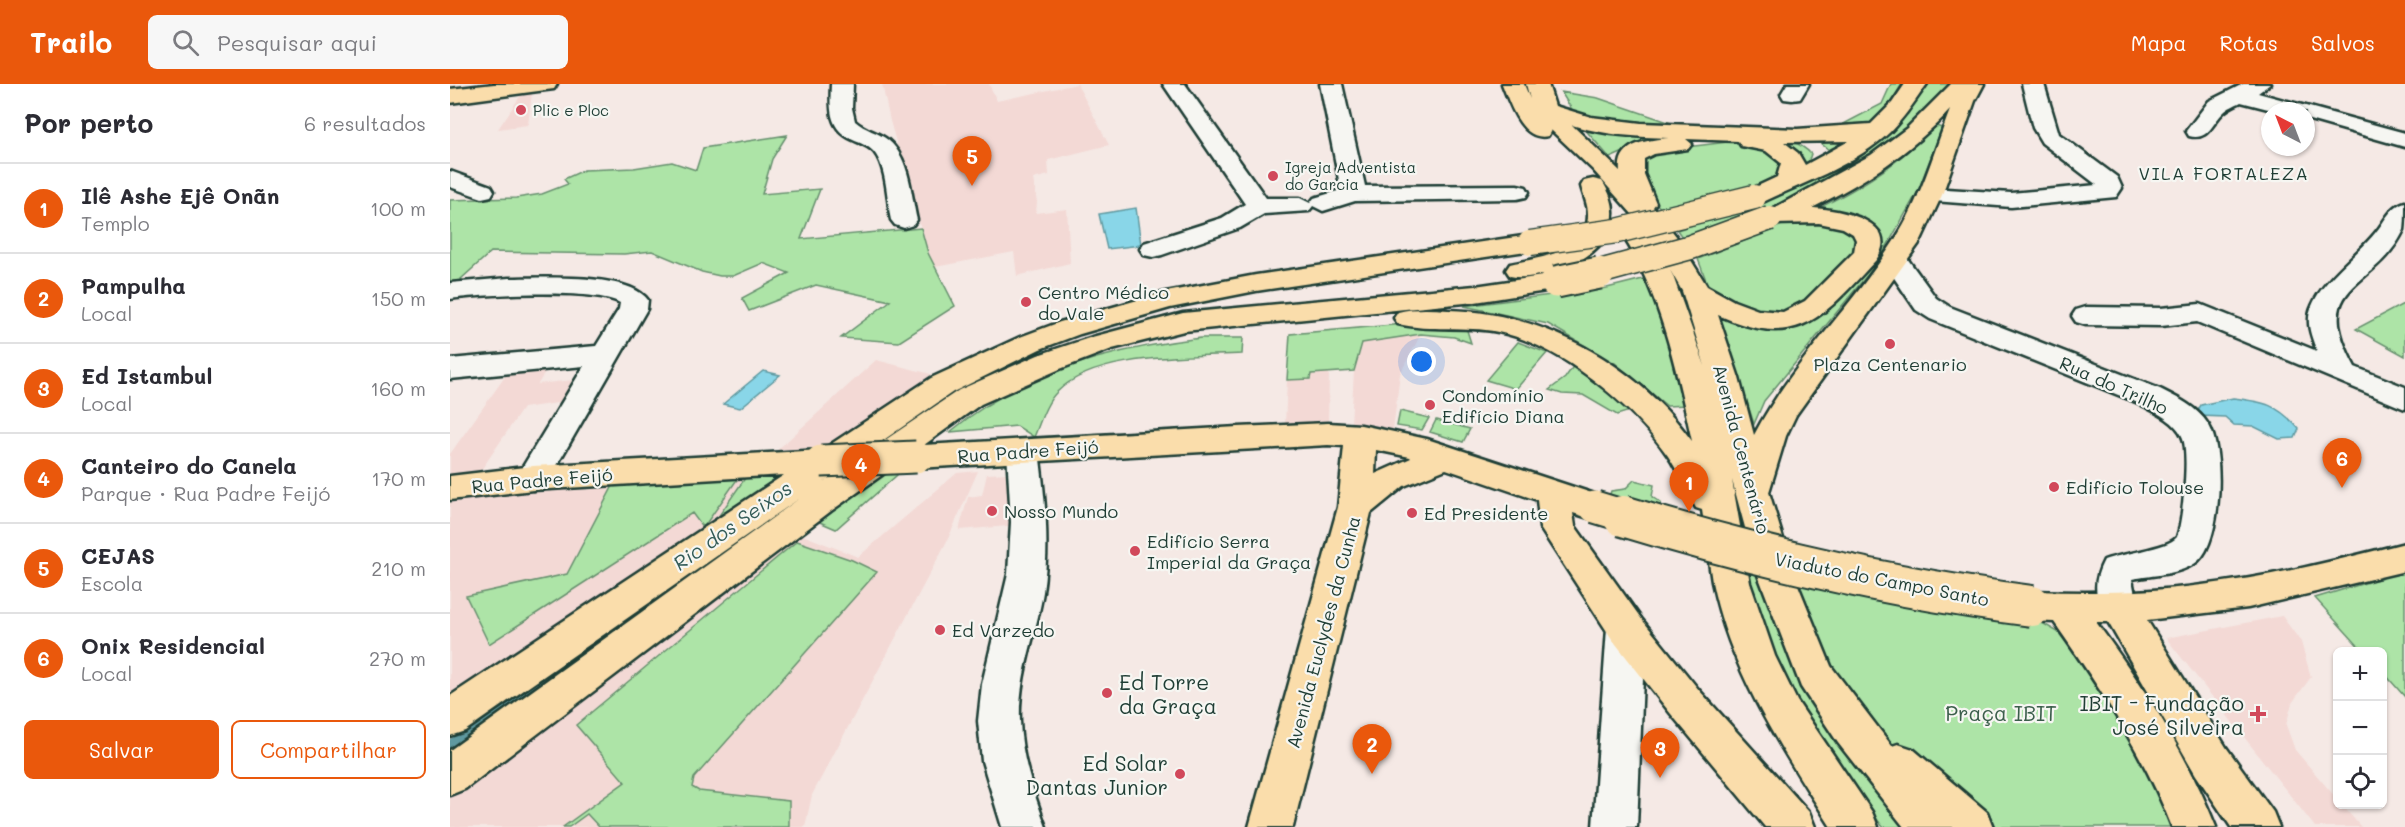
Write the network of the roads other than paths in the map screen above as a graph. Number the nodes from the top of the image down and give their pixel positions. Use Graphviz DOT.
graph roads {
  1 [pos="546,84"];
  2 [pos="842,84"];
  3 [pos="1174,84"];
  4 [pos="1331,84"];
  5 [pos="1513,84"];
  6 [pos="1537,84"];
  7 [pos="1916,84"];
  8 [pos="1964,84"];
  9 [pos="1973,84"];
  10 [pos="2033,84"];
  11 [pos="2259,84"];
  12 [pos="2240,95"];
  13 [pos="450,96"];
  14 [pos="2267,102"];
  15 [pos="1548,111"];
  16 [pos="2315,115"];
  17 [pos="1616,128"];
  18 [pos="1880,130"];
  19 [pos="2197,131"];
  20 [pos="2405,140"];
  21 [pos="1574,151"];
  22 [pos="450,178"];
  23 [pos="1789,179"];
  24 [pos="1593,186"];
  25 [pos="482,191"];
  26 [pos="1517,192"];
  27 [pos="1354,194"];
  28 [pos="1930,195"];
  29 [pos="1259,206"];
  30 [pos="1766,210"];
  31 [pos="2405,210"];
  32 [pos="1650,219"];
  33 [pos="904,220"];
  34 [pos="1153,249"];
  35 [pos="1895,260"];
  36 [pos="450,291"];
  37 [pos="1696,291"];
  38 [pos="2086,316"];
  39 [pos="1064,343"];
  40 [pos="604,355"];
  41 [pos="450,369"];
  42 [pos="2344,374"];
  43 [pos="2405,399"];
  44 [pos="1361,436"];
  45 [pos="1023,451"];
  46 [pos="1445,456"];
  47 [pos="533,478"];
  48 [pos="450,489"];
  49 [pos="1752,492"];
  50 [pos="1553,495"];
  51 [pos="1355,507"];
  52 [pos="1595,507"];
  53 [pos="1728,554"];
  54 [pos="2405,557"];
  55 [pos="2118,606"];
  56 [pos="2048,607"];
  57 [pos="1626,628"];
  58 [pos="450,718"];
  59 [pos="1853,730"];
  60 [pos="450,775"];
  61 [pos="1024,827"];
  62 [pos="1272,827"];
  63 [pos="1615,827"];
  64 [pos="1793,827"];
  65 [pos="1856,827"];
  66 [pos="1931,827"];
  67 [pos="1971,827"];
  68 [pos="2194,827"];
  69 [pos="2257,827"];
  1 -- 13 [label="main road"];
  2 -- 33 [label="street"];
  3 -- 29 [label="street"];
  4 -- 27 [label="street"];
  5 -- 21 [label="main road, Avenida Centenário"];
  6 -- 15 [label="main road, Avenida Centenário"];
  7 -- 18 [label="main road"];
  8 -- 30 [label="main road"];
  9 -- 28 [label="main road"];
  10 -- 28 [label="street"];
  11 -- 12 [label="street"];
  12 -- 14 [label="street"];
  12 -- 19 [label="street"];
  15 -- 17 [label="main road"];
  15 -- 21 [label="main road, Avenida Centenário"];
  16 -- 20 [label="street"];
  17 -- 18 [label="main road"];
  17 -- 21 [label="main road"];
  18 -- 23 [label="main road"];
  21 -- 24 [label="main road, Avenida Centenário"];
  21 -- 32 [label="main road, Avenida Centenário"];
  22 -- 25 [label="street"];
  23 -- 30 [label="main road"];
  23 -- 32 [label="main road"];
  24 -- 39 [label="main road"];
  24 -- 53 [label="main road, Avenida Centenário"];
  26 -- 27 [label="street"];
  27 -- 29 [label="street"];
  28 -- 35 [label="main road"];
  29 -- 34 [label="street"];
  30 -- 37 [label="main road"];
  30 -- 39 [label="main road, bridge"];
  30 -- 39 [label="main road, bridge"];
  31 -- 42 [label="street"];
  32 -- 37 [label="main road, Avenida Centenário"];
  35 -- 49 [label="main road"];
  35 -- 55 [label="street, Rua do Trilho"];
  36 -- 40 [label="street"];
  37 -- 49 [label="main road, Avenida Centenário"];
  38 -- 42 [label="street"];
  39 -- 53 [label="main road"];
  39 -- 58 [label="main road"];
  39 -- 60 [label="main road"];
  40 -- 41 [label="street"];
  40 -- 47 [label="street"];
  42 -- 43 [label="street"];
  44 -- 45 [label="main road, Rua Padre Feijó"];
  44 -- 46 [label="main road, Rua Padre Feijó"];
  44 -- 51 [label="main road, Avenida Euclydes da Cunha"];
  45 -- 47 [label="main road, Rua Padre Feijó, bridge"];
  45 -- 61 [label="street"];
  46 -- 50 [label="main road, Rua Padre Feijó"];
  46 -- 51 [label="main road"];
  47 -- 48 [label="main road, Rua Padre Feijó"];
  49 -- 59 [label="main road, Avenida Centenário"];
  50 -- 52 [label="main road, Rua Padre Feijó"];
  50 -- 57 [label="main road"];
  51 -- 62 [label="main road, Avenida Euclydes da Cunha"];
  52 -- 56 [label="main road, Viaduto do Campo Santo, bridge"];
  53 -- 65 [label="main road, Avenida Centenário"];
  54 -- 55 [label="main road, Viaduto do Campo Santo"];
  55 -- 56 [label="main road, Viaduto do Campo Santo"];
  55 -- 69 [label="main road"];
  56 -- 68 [label="main road"];
  57 -- 63 [label="street"];
  57 -- 64 [label="main road"];
  59 -- 66 [label="main road, Avenida Centenário"];
  59 -- 67 [label="main road"];
}
